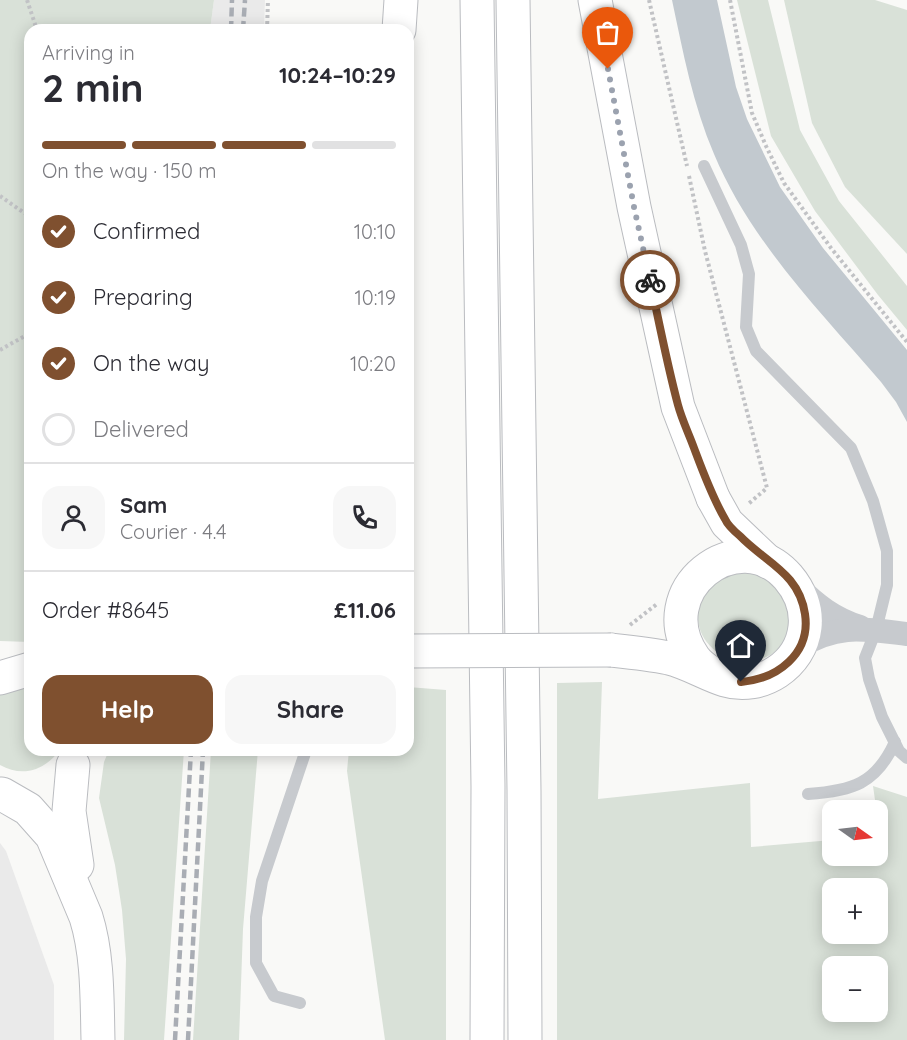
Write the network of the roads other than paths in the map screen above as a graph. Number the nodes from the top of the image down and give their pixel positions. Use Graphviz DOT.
graph roads {
  1 [pos="401,0"];
  2 [pos="477,0"];
  3 [pos="513,0"];
  4 [pos="595,0"];
  5 [pos="399,24"];
  6 [pos="704,166"];
  7 [pos="768,562"];
  8 [pos="795,584"];
  9 [pos="682,603"];
  10 [pos="872,630"];
  11 [pos="907,634"];
  12 [pos="799,647"];
  13 [pos="611,650"];
  14 [pos="414,651"];
  15 [pos="711,674"];
  16 [pos="895,742"];
  17 [pos="304,756"];
  18 [pos="75,757"];
  19 [pos="907,758"];
  20 [pos="1,793"];
  21 [pos="808,794"];
  22 [pos="86,917"];
  23 [pos="300,1003"];
  24 [pos="98,1040"];
  25 [pos="487,1040"];
  26 [pos="525,1040"];
  1 -- 5 [label="highway"];
  2 -- 25 [label="highway"];
  3 -- 26 [label="highway"];
  4 -- 7 [label="highway"];
  6 -- 10 [label="lane"];
  7 -- 8 [label="highway"];
  7 -- 9 [label="highway"];
  8 -- 10 [label="street"];
  8 -- 12 [label="highway"];
  9 -- 13 [label="highway"];
  9 -- 15 [label="highway"];
  10 -- 11 [label="street"];
  10 -- 12 [label="street"];
  10 -- 16 [label="lane"];
  12 -- 15 [label="highway"];
  13 -- 14 [label="highway, bridge"];
  13 -- 15 [label="highway"];
  16 -- 19 [label="lane"];
  16 -- 21 [label="lane"];
  17 -- 23 [label="lane"];
  18 -- 20 [label="highway"];
  18 -- 22 [label="highway"];
  20 -- 22 [label="highway"];
  22 -- 24 [label="highway"];
}
